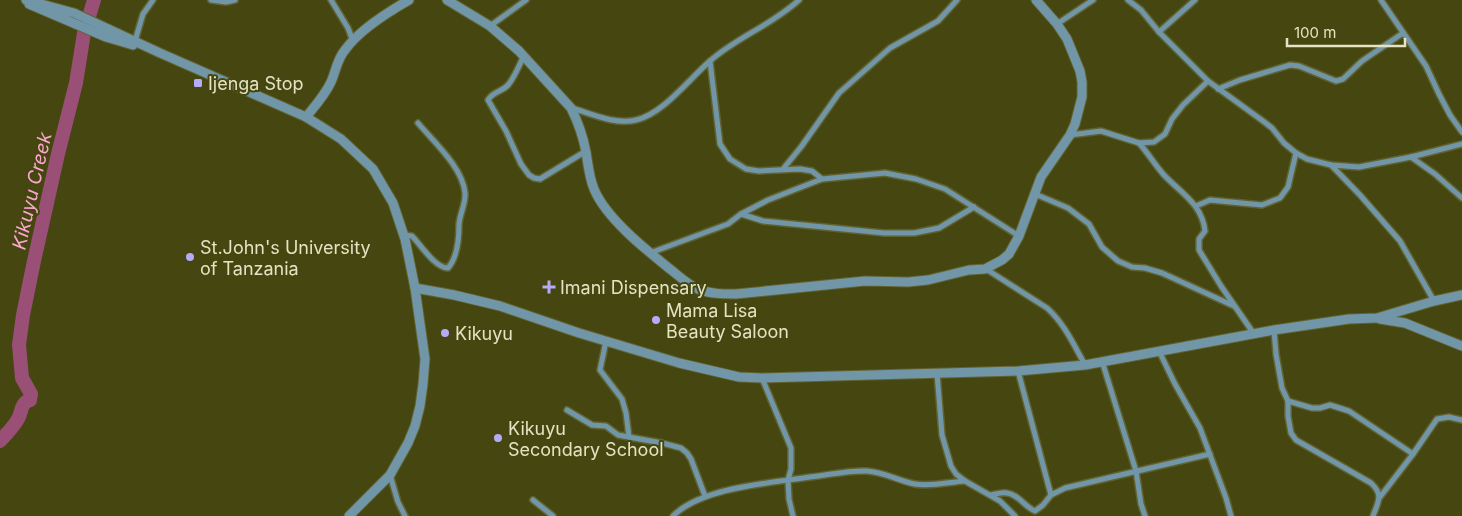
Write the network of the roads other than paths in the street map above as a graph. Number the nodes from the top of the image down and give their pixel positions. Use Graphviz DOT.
graph roads {
  1 [pos="20,0"];
  2 [pos="26,0"];
  3 [pos="153,0"];
  4 [pos="211,0"];
  5 [pos="235,0"];
  6 [pos="331,0"];
  7 [pos="409,0"];
  8 [pos="447,0"];
  9 [pos="799,0"];
  10 [pos="957,0"];
  11 [pos="1036,0"];
  12 [pos="1092,0"];
  13 [pos="1128,0"];
  14 [pos="1195,0"];
  15 [pos="1381,0"];
  16 [pos="522,1"];
  17 [pos="1057,24"];
  18 [pos="490,26"];
  19 [pos="1159,32"];
  20 [pos="108,33"];
  21 [pos="1403,33"];
  22 [pos="134,41"];
  23 [pos="353,41"];
  24 [pos="160,53"];
  25 [pos="524,55"];
  26 [pos="710,61"];
  27 [pos="1208,81"];
  28 [pos="1218,89"];
  29 [pos="571,108"];
  30 [pos="306,117"];
  31 [pos="418,123"];
  32 [pos="1462,132"];
  33 [pos="1070,135"];
  34 [pos="1139,143"];
  35 [pos="1462,144"];
  36 [pos="586,151"];
  37 [pos="1296,154"];
  38 [pos="1411,157"];
  39 [pos="1331,165"];
  40 [pos="783,169"];
  41 [pos="822,179"];
  42 [pos="1035,194"];
  43 [pos="1462,198"];
  44 [pos="1196,206"];
  45 [pos="974,207"];
  46 [pos="742,214"];
  47 [pos="403,235"];
  48 [pos="1019,236"];
  49 [pos="649,254"];
  50 [pos="985,269"];
  51 [pos="415,288"];
  52 [pos="1462,295"];
  53 [pos="1434,301"];
  54 [pos="1234,306"];
  55 [pos="1377,318"];
  56 [pos="1274,330"];
  57 [pos="1254,334"];
  58 [pos="606,341"];
  59 [pos="1462,346"];
  60 [pos="1159,351"];
  61 [pos="1102,361"];
  62 [pos="1085,365"];
  63 [pos="1018,371"];
  64 [pos="937,373"];
  65 [pos="762,378"];
  66 [pos="1288,401"];
  67 [pos="567,410"];
  68 [pos="1462,420"];
  69 [pos="629,437"];
  70 [pos="1210,454"];
  71 [pos="1413,454"];
  72 [pos="1136,471"];
  73 [pos="390,475"];
  74 [pos="788,480"];
  75 [pos="965,481"];
  76 [pos="991,494"];
  77 [pos="705,496"];
  78 [pos="1051,496"];
  79 [pos="1379,498"];
  80 [pos="533,500"];
  81 [pos="349,516"];
  82 [pos="405,516"];
  83 [pos="554,516"];
  84 [pos="673,516"];
  85 [pos="793,516"];
  86 [pos="1015,516"];
  87 [pos="1145,516"];
  88 [pos="1231,516"];
  89 [pos="1373,516"];
  1 -- 20 [label="street"];
  2 -- 20 [label="street"];
  3 -- 22 [label="street"];
  4 -- 5 [label="street"];
  6 -- 23 [label="street"];
  7 -- 23 [label="street"];
  8 -- 18 [label="street"];
  9 -- 26 [label="street"];
  10 -- 40 [label="street"];
  11 -- 17 [label="street"];
  12 -- 17 [label="street"];
  13 -- 19 [label="street"];
  14 -- 19 [label="street"];
  15 -- 21 [label="street"];
  16 -- 18 [label="street"];
  17 -- 33 [label="street"];
  18 -- 25 [label="street"];
  19 -- 27 [label="street"];
  20 -- 22 [label="street"];
  20 -- 24 [label="street"];
  21 -- 28 [label="street"];
  21 -- 32 [label="street"];
  22 -- 24 [label="street"];
  23 -- 30 [label="street"];
  24 -- 30 [label="street"];
  25 -- 29 [label="street"];
  25 -- 36 [label="street"];
  26 -- 29 [label="street"];
  26 -- 40 [label="street"];
  27 -- 28 [label="street"];
  27 -- 34 [label="street"];
  28 -- 37 [label="street"];
  29 -- 36 [label="street"];
  30 -- 47 [label="street"];
  31 -- 47 [label="street"];
  33 -- 34 [label="street"];
  33 -- 42 [label="street"];
  34 -- 44 [label="street"];
  35 -- 38 [label="street"];
  36 -- 49 [label="street"];
  37 -- 39 [label="street"];
  37 -- 44 [label="street"];
  38 -- 39 [label="street"];
  38 -- 43 [label="street"];
  39 -- 53 [label="street"];
  40 -- 41 [label="street"];
  41 -- 45 [label="street"];
  41 -- 46 [label="street"];
  42 -- 48 [label="street"];
  42 -- 54 [label="street"];
  44 -- 54 [label="street"];
  45 -- 46 [label="street"];
  45 -- 48 [label="street"];
  46 -- 49 [label="street"];
  47 -- 51 [label="street"];
  48 -- 50 [label="street"];
  49 -- 50 [label="street"];
  50 -- 62 [label="street"];
  51 -- 58 [label="street"];
  51 -- 73 [label="street"];
  52 -- 53 [label="street"];
  53 -- 55 [label="street"];
  54 -- 57 [label="street"];
  55 -- 56 [label="street"];
  55 -- 59 [label="street"];
  56 -- 57 [label="street"];
  56 -- 66 [label="street"];
  57 -- 60 [label="street"];
  58 -- 65 [label="street"];
  58 -- 69 [label="street"];
  60 -- 61 [label="street"];
  60 -- 70 [label="street"];
  61 -- 62 [label="street"];
  61 -- 72 [label="street"];
  62 -- 63 [label="street"];
  63 -- 64 [label="street"];
  63 -- 78 [label="street"];
  64 -- 65 [label="street"];
  64 -- 75 [label="street"];
  65 -- 74 [label="street"];
  66 -- 71 [label="street"];
  66 -- 79 [label="street"];
  67 -- 69 [label="street"];
  68 -- 71 [label="street"];
  69 -- 77 [label="street"];
  70 -- 72 [label="street"];
  70 -- 88 [label="street"];
  71 -- 79 [label="street"];
  72 -- 78 [label="street"];
  72 -- 87 [label="street"];
  73 -- 81 [label="street"];
  73 -- 82 [label="street"];
  74 -- 75 [label="street"];
  74 -- 77 [label="street"];
  74 -- 85 [label="street"];
  75 -- 76 [label="street"];
  76 -- 78 [label="street"];
  76 -- 86 [label="street"];
  77 -- 84 [label="street"];
  79 -- 89 [label="street"];
  80 -- 83 [label="street"];
}
